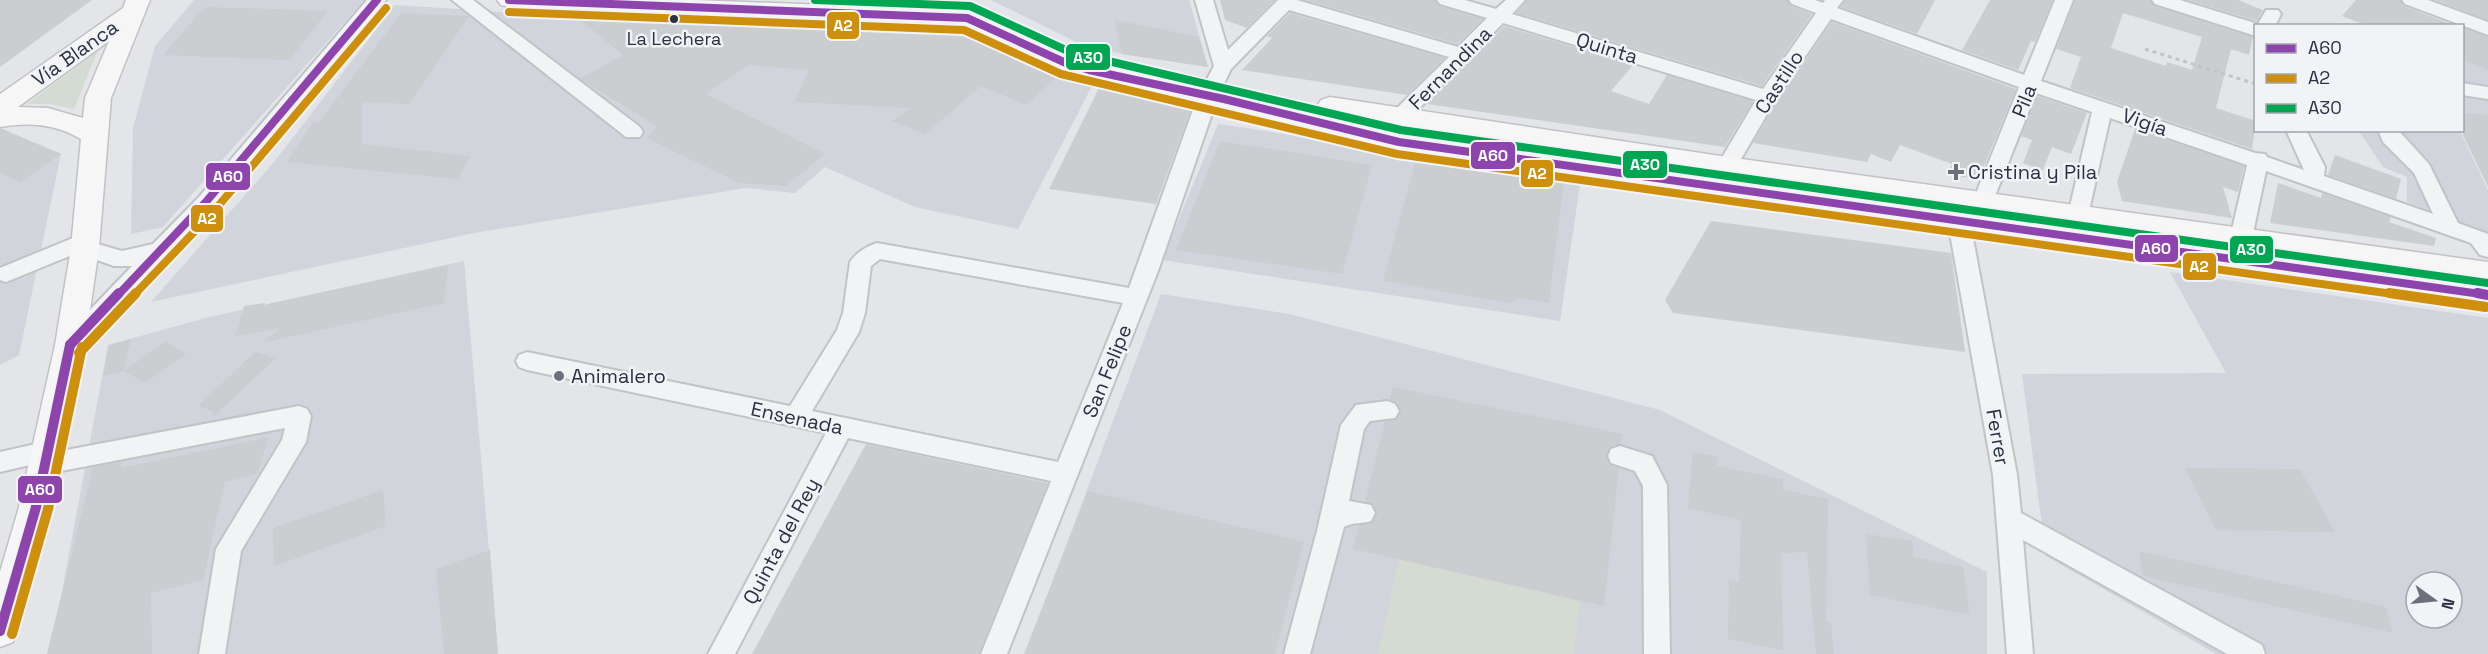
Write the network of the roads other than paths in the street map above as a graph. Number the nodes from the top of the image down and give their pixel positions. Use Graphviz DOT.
graph roads {
  1 [pos="159,0"];
  2 [pos="377,0"];
  3 [pos="461,0"];
  4 [pos="511,0"];
  5 [pos="930,0"];
  6 [pos="1204,0"];
  7 [pos="1446,0"];
  8 [pos="1516,0"];
  9 [pos="1798,0"];
  10 [pos="2064,0"];
  11 [pos="2161,0"];
  12 [pos="2411,0"];
  13 [pos="1287,2"];
  14 [pos="136,3"];
  15 [pos="1830,5"];
  16 [pos="961,9"];
  17 [pos="1502,16"];
  18 [pos="2254,29"];
  19 [pos="2488,29"];
  20 [pos="1464,55"];
  21 [pos="113,61"];
  22 [pos="1215,83"];
  23 [pos="2031,84"];
  24 [pos="0,86"];
  25 [pos="2464,90"];
  26 [pos="2488,93"];
  27 [pos="1768,97"];
  28 [pos="0,107"];
  29 [pos="2103,108"];
  30 [pos="0,118"];
  31 [pos="1394,129"];
  32 [pos="633,132"];
  33 [pos="2297,132"];
  34 [pos="2389,132"];
  35 [pos="93,135"];
  36 [pos="2258,159"];
  37 [pos="1727,166"];
  38 [pos="2313,178"];
  39 [pos="1983,201"];
  40 [pos="2078,214"];
  41 [pos="1959,222"];
  42 [pos="2450,227"];
  43 [pos="2241,238"];
  44 [pos="85,245"];
  45 [pos="164,249"];
  46 [pos="2488,249"];
  47 [pos="2488,273"];
  48 [pos="6,274"];
  49 [pos="2488,295"];
  50 [pos="1136,297"];
  51 [pos="70,345"];
  52 [pos="527,361"];
  53 [pos="1387,411"];
  54 [pos="795,417"];
  55 [pos="842,427"];
  56 [pos="1620,456"];
  57 [pos="47,458"];
  58 [pos="0,462"];
  59 [pos="1066,474"];
  60 [pos="1362,513"];
  61 [pos="1333,520"];
  62 [pos="2010,520"];
  63 [pos="0,631"];
  64 [pos="212,654"];
  65 [pos="721,654"];
  66 [pos="994,654"];
  67 [pos="1297,654"];
  68 [pos="1657,654"];
  69 [pos="2020,654"];
  70 [pos="2252,654"];
  1 -- 21 [label="main road"];
  2 -- 45 [label="street"];
  3 -- 32 [label="street"];
  4 -- 16 [label="main road"];
  5 -- 16 [label="main road"];
  6 -- 22 [label="street"];
  7 -- 17 [label="street, Quinta"];
  8 -- 17 [label="street, Fernandina"];
  9 -- 15 [label="street, Vigía"];
  10 -- 23 [label="street, Pila"];
  11 -- 18 [label="street"];
  12 -- 19 [label="street"];
  13 -- 20 [label="street"];
  13 -- 22 [label="street"];
  14 -- 21 [label="main road"];
  14 -- 24 [label="main road, Vía Blanca"];
  14 -- 28 [label="main road, Vía Blanca"];
  15 -- 23 [label="street, Vigía"];
  15 -- 27 [label="street, Castillo"];
  16 -- 22 [label="main road"];
  16 -- 22 [label="main road"];
  17 -- 20 [label="street, Fernandina"];
  17 -- 27 [label="street, Quinta"];
  20 -- 31 [label="street, Fernandina"];
  21 -- 35 [label="main road"];
  22 -- 31 [label="main road"];
  22 -- 50 [label="street, San Felipe"];
  23 -- 29 [label="street, Vigía"];
  23 -- 39 [label="street, Pila"];
  25 -- 26 [label="street"];
  27 -- 37 [label="street, Castillo"];
  29 -- 36 [label="street, Vigía"];
  29 -- 40 [label="street"];
  30 -- 35 [label="main road"];
  31 -- 37 [label="main road"];
  31 -- 41 [label="main road"];
  33 -- 38 [label="street"];
  34 -- 42 [label="street"];
  35 -- 44 [label="main road"];
  36 -- 38 [label="street, Vigía"];
  36 -- 43 [label="street"];
  37 -- 39 [label="main road"];
  38 -- 42 [label="street, Vigía"];
  39 -- 40 [label="main road"];
  40 -- 43 [label="main road"];
  41 -- 49 [label="main road"];
  41 -- 62 [label="street, Ferrer"];
  42 -- 46 [label="street, Vigía"];
  43 -- 47 [label="main road"];
  44 -- 45 [label="street"];
  44 -- 48 [label="street"];
  44 -- 51 [label="main road"];
  45 -- 51 [label="street"];
  50 -- 54 [label="street"];
  50 -- 59 [label="street, San Felipe"];
  51 -- 57 [label="main road"];
  52 -- 54 [label="street, Ensenada"];
  53 -- 61 [label="street"];
  54 -- 55 [label="street, Ensenada"];
  55 -- 59 [label="street, Ensenada"];
  55 -- 65 [label="street, Quinta del Rey"];
  56 -- 68 [label="street"];
  57 -- 58 [label="street"];
  57 -- 63 [label="main road"];
  57 -- 64 [label="street"];
  59 -- 66 [label="street, San Felipe"];
  60 -- 61 [label="street"];
  61 -- 67 [label="street"];
  62 -- 69 [label="street, Ferrer"];
  62 -- 70 [label="street"];
}
